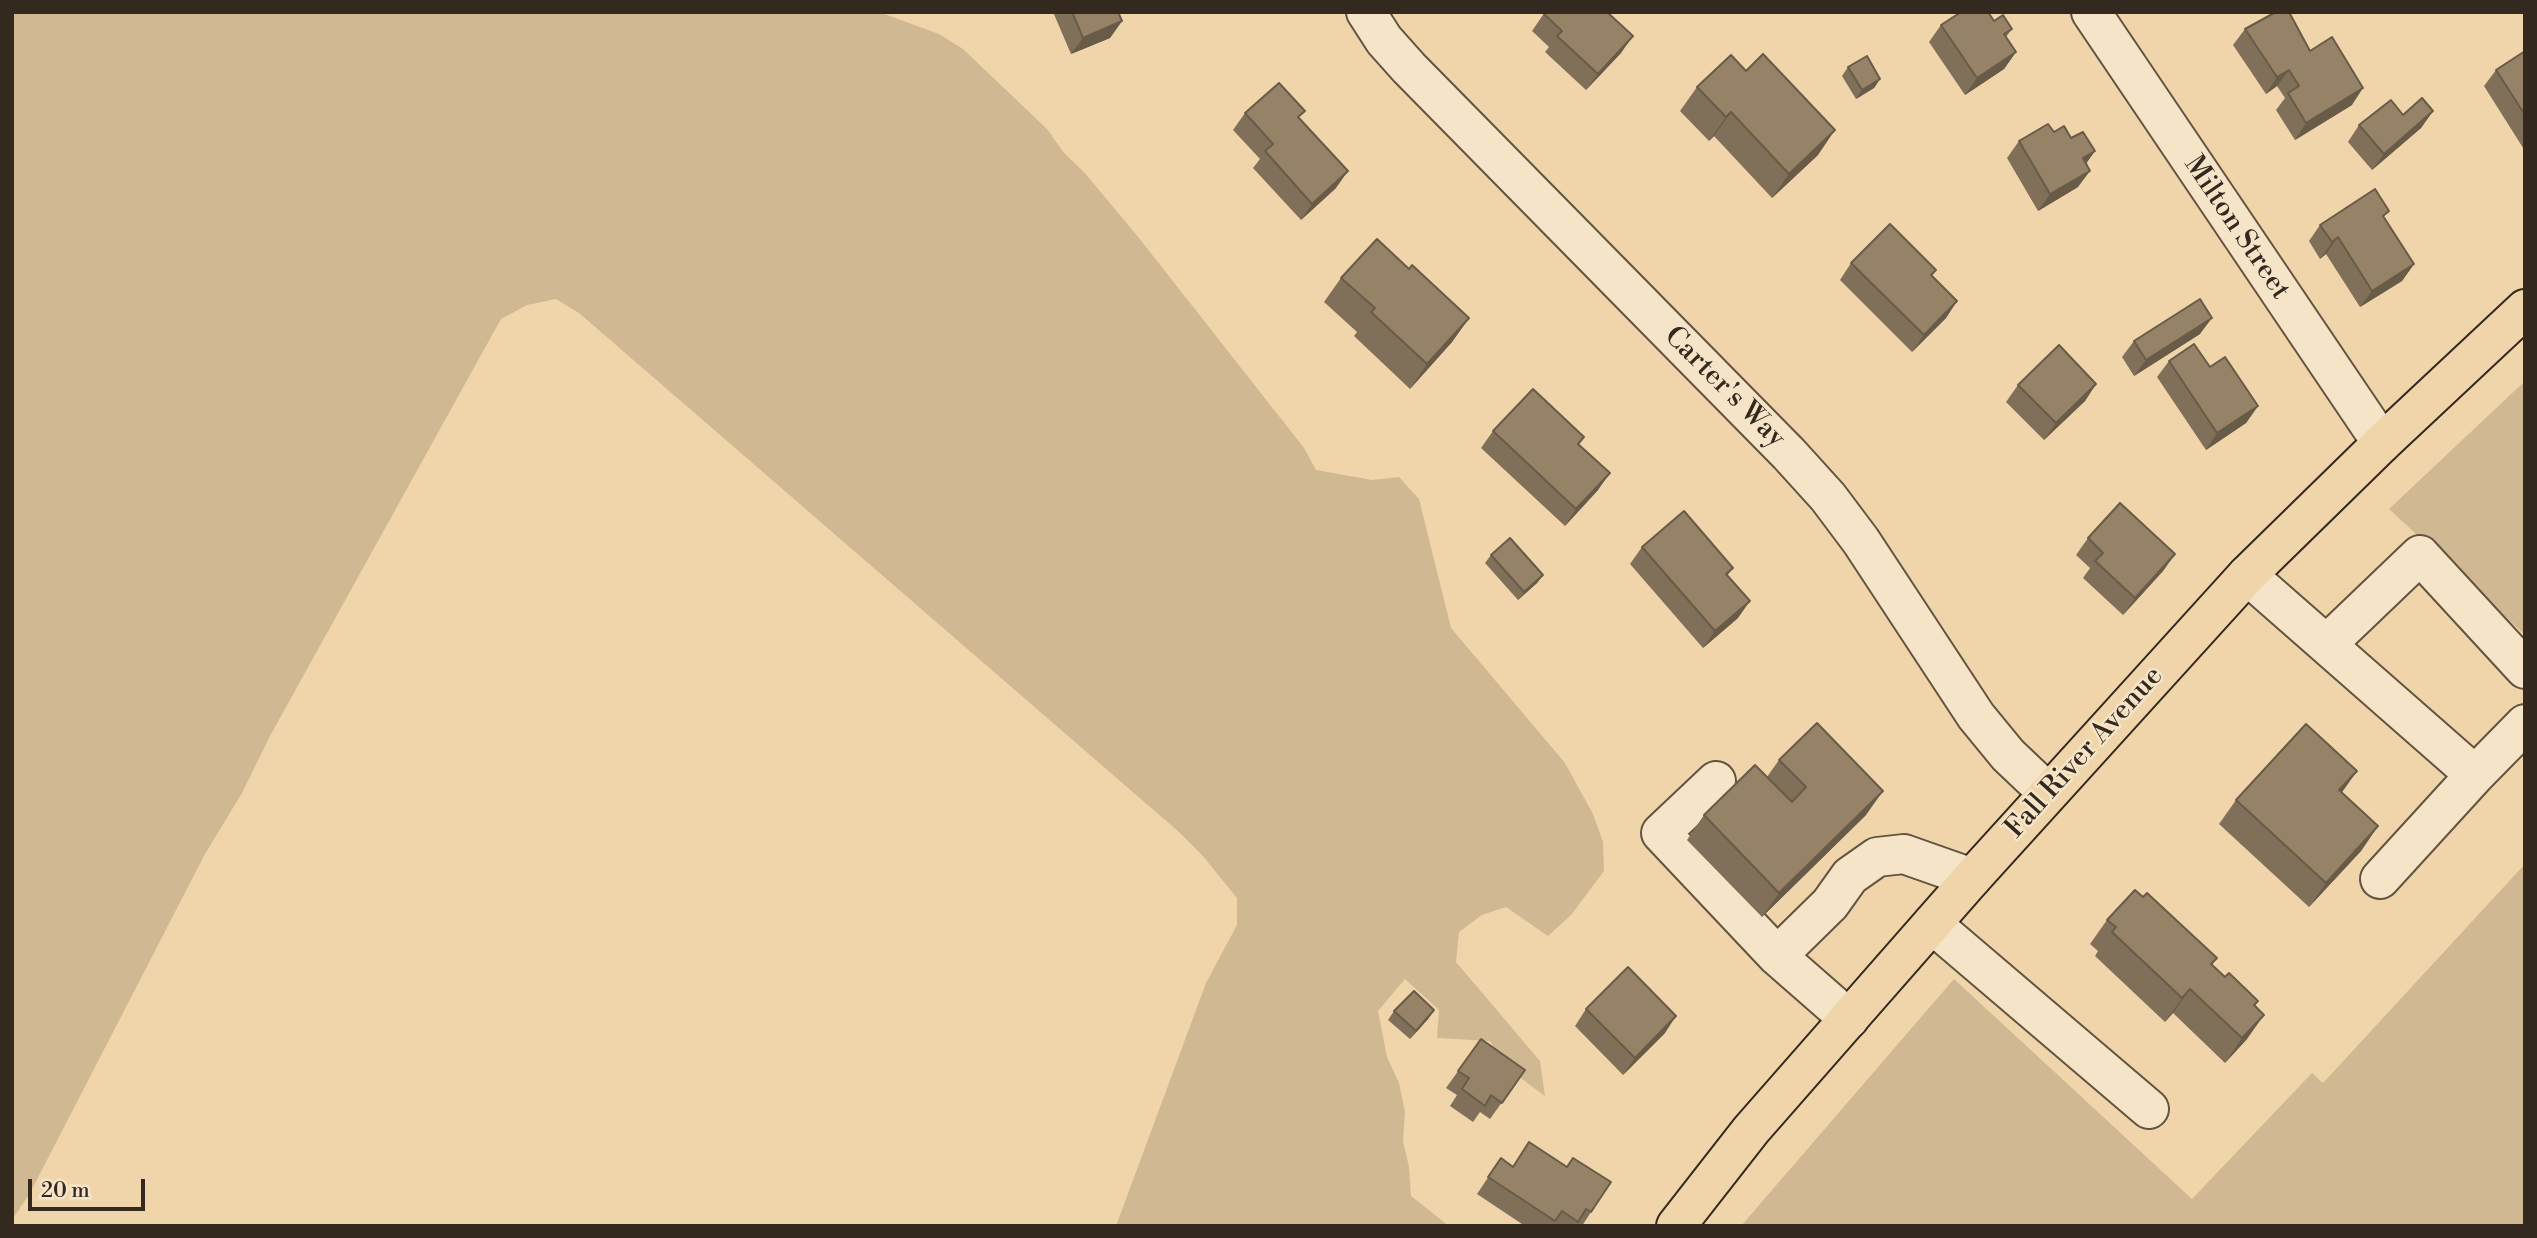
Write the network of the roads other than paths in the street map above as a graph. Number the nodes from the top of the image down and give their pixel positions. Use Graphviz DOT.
graph roads {
  1 [pos="1366,12"];
  2 [pos="2091,12"];
  3 [pos="2525,309"];
  4 [pos="2382,443"];
  5 [pos="2247,575"];
  6 [pos="2327,644"];
  7 [pos="2525,669"];
  8 [pos="2525,724"];
  9 [pos="2475,775"];
  10 [pos="1716,781"];
  11 [pos="2048,793"];
  12 [pos="1972,878"];
  13 [pos="2380,879"];
  14 [pos="1932,924"];
  15 [pos="1777,956"];
  16 [pos="1849,1019"];
  17 [pos="2149,1109"];
  18 [pos="1676,1226"];
  1 -- 11 [label="street, Carter's Way"];
  2 -- 4 [label="street, Milton Street"];
  3 -- 4 [label="main road, Fall River Avenue"];
  4 -- 5 [label="main road, Fall River Avenue"];
  5 -- 6 [label="street"];
  5 -- 11 [label="main road, Fall River Avenue"];
  6 -- 7 [label="street"];
  6 -- 9 [label="street"];
  8 -- 9 [label="street"];
  9 -- 13 [label="street"];
  10 -- 15 [label="street"];
  11 -- 12 [label="main road, Fall River Avenue"];
  12 -- 14 [label="main road, Fall River Avenue"];
  12 -- 15 [label="street"];
  14 -- 16 [label="main road, Fall River Avenue"];
  14 -- 17 [label="street"];
  15 -- 16 [label="street"];
  16 -- 18 [label="main road, Fall River Avenue"];
}
